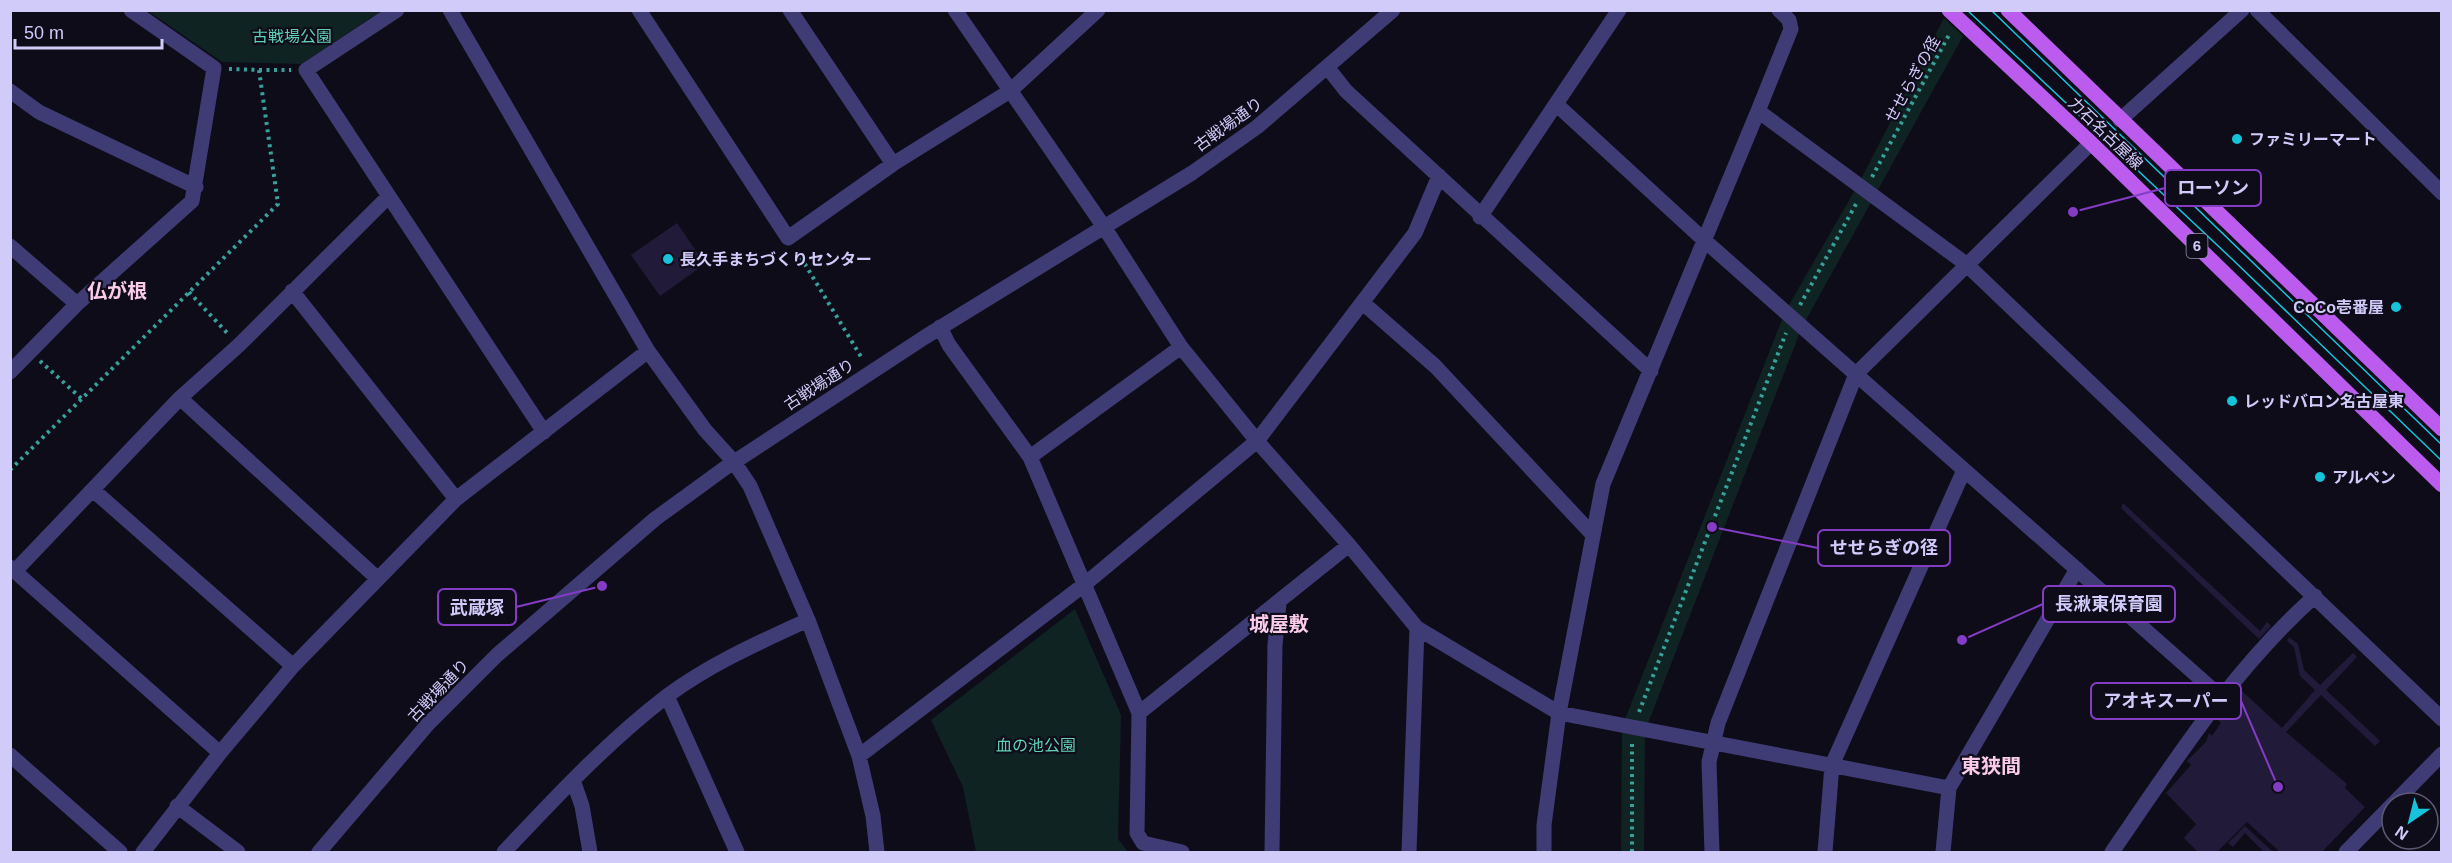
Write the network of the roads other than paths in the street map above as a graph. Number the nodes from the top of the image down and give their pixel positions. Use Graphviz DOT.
graph roads {
  1 [pos="131,10"];
  2 [pos="397,10"];
  3 [pos="450,10"];
  4 [pos="639,10"];
  5 [pos="790,10"];
  6 [pos="955,10"];
  7 [pos="1098,10"];
  8 [pos="1392,10"];
  9 [pos="1618,10"];
  10 [pos="1779,10"];
  11 [pos="2008,10"];
  12 [pos="2242,10"];
  13 [pos="2257,10"];
  14 [pos="1953,15"];
  15 [pos="1328,68"];
  16 [pos="10,91"];
  17 [pos="1010,91"];
  18 [pos="1556,104"];
  19 [pos="1758,111"];
  20 [pos="2120,120"];
  21 [pos="2091,143"];
  22 [pos="893,164"];
  23 [pos="1439,176"];
  24 [pos="195,187"];
  25 [pos="2442,193"];
  26 [pos="389,196"];
  27 [pos="1480,217"];
  28 [pos="1104,227"];
  29 [pos="1704,240"];
  30 [pos="10,246"];
  31 [pos="1966,264"];
  32 [pos="292,291"];
  33 [pos="1362,303"];
  34 [pos="77,304"];
  35 [pos="940,327"];
  36 [pos="1181,347"];
  37 [pos="648,351"];
  38 [pos="1651,371"];
  39 [pos="10,372"];
  40 [pos="1856,374"];
  41 [pos="180,398"];
  42 [pos="2442,429"];
  43 [pos="544,432"];
  44 [pos="1257,441"];
  45 [pos="1030,457"];
  46 [pos="734,462"];
  47 [pos="1964,470"];
  48 [pos="2442,485"];
  49 [pos="93,490"];
  50 [pos="456,500"];
  51 [pos="1592,534"];
  52 [pos="1349,545"];
  53 [pos="13,569"];
  54 [pos="2077,569"];
  55 [pos="378,579"];
  56 [pos="1084,584"];
  57 [pos="2315,596"];
  58 [pos="1279,603"];
  59 [pos="808,620"];
  60 [pos="1417,628"];
  61 [pos="293,666"];
  62 [pos="667,696"];
  63 [pos="2220,696"];
  64 [pos="1139,713"];
  65 [pos="1559,713"];
  66 [pos="2442,719"];
  67 [pos="1713,742"];
  68 [pos="220,753"];
  69 [pos="2442,754"];
  70 [pos="10,755"];
  71 [pos="859,756"];
  72 [pos="1832,765"];
  73 [pos="573,780"];
  74 [pos="1950,788"];
  75 [pos="177,806"];
  76 [pos="120,852"];
  77 [pos="143,852"];
  78 [pos="238,852"];
  79 [pos="319,852"];
  80 [pos="504,852"];
  81 [pos="590,852"];
  82 [pos="737,852"];
  83 [pos="878,852"];
  84 [pos="1182,852"];
  85 [pos="1272,852"];
  86 [pos="1409,852"];
  87 [pos="1544,852"];
  88 [pos="1712,852"];
  89 [pos="1825,852"];
  90 [pos="1943,852"];
  91 [pos="2112,852"];
  92 [pos="2346,852"];
  1 -- 24 [label="street"];
  2 -- 26 [label="street"];
  3 -- 37 [label="street"];
  4 -- 22 [label="street"];
  5 -- 22 [label="street"];
  6 -- 17 [label="street"];
  7 -- 17 [label="street"];
  8 -- 15 [label="street, 古戦場通り"];
  9 -- 18 [label="street"];
  10 -- 19 [label="street"];
  11 -- 20 [label="main road, 力石名古屋線 / 6"];
  12 -- 20 [label="street"];
  13 -- 25 [label="street"];
  14 -- 21 [label="main road, 力石名古屋線 / 6"];
  15 -- 23 [label="street"];
  15 -- 28 [label="street, 古戦場通り"];
  16 -- 24 [label="street"];
  17 -- 22 [label="street"];
  17 -- 28 [label="street"];
  18 -- 27 [label="street"];
  18 -- 29 [label="street"];
  19 -- 29 [label="street"];
  19 -- 31 [label="street"];
  20 -- 42 [label="main road, 力石名古屋線 / 6"];
  21 -- 31 [label="street"];
  21 -- 48 [label="main road, 力石名古屋線 / 6"];
  23 -- 27 [label="street"];
  23 -- 33 [label="street"];
  24 -- 34 [label="street"];
  26 -- 32 [label="street"];
  26 -- 43 [label="street"];
  27 -- 38 [label="street"];
  28 -- 35 [label="street, 古戦場通り"];
  28 -- 36 [label="street"];
  29 -- 38 [label="street"];
  29 -- 40 [label="street"];
  30 -- 34 [label="street"];
  31 -- 40 [label="street"];
  31 -- 57 [label="street"];
  32 -- 41 [label="street"];
  32 -- 50 [label="street"];
  33 -- 44 [label="street"];
  33 -- 51 [label="street"];
  34 -- 39 [label="street"];
  35 -- 45 [label="street"];
  35 -- 46 [label="street, 古戦場通り"];
  36 -- 44 [label="street"];
  36 -- 45 [label="street"];
  37 -- 43 [label="street"];
  37 -- 46 [label="street"];
  38 -- 51 [label="street"];
  40 -- 47 [label="street"];
  40 -- 67 [label="street"];
  41 -- 49 [label="street"];
  41 -- 55 [label="street"];
  43 -- 50 [label="street"];
  44 -- 52 [label="street"];
  44 -- 56 [label="street"];
  45 -- 56 [label="street"];
  46 -- 59 [label="street"];
  46 -- 79 [label="street, 古戦場通り"];
  47 -- 54 [label="street"];
  47 -- 72 [label="street"];
  49 -- 53 [label="street"];
  49 -- 61 [label="street"];
  50 -- 55 [label="street"];
  51 -- 65 [label="street"];
  52 -- 58 [label="street"];
  52 -- 60 [label="street"];
  53 -- 68 [label="street"];
  54 -- 63 [label="street"];
  54 -- 74 [label="street"];
  55 -- 61 [label="street"];
  56 -- 64 [label="street"];
  56 -- 71 [label="street"];
  57 -- 63 [label="street"];
  57 -- 66 [label="street"];
  58 -- 64 [label="street"];
  58 -- 85 [label="street"];
  59 -- 62 [label="street"];
  59 -- 71 [label="street"];
  60 -- 65 [label="street"];
  60 -- 86 [label="street"];
  61 -- 68 [label="street"];
  62 -- 73 [label="street"];
  62 -- 82 [label="street"];
  63 -- 91 [label="street"];
  64 -- 84 [label="street"];
  65 -- 67 [label="street"];
  65 -- 87 [label="street"];
  67 -- 72 [label="street"];
  67 -- 88 [label="street"];
  68 -- 75 [label="street"];
  69 -- 92 [label="street"];
  70 -- 76 [label="street"];
  71 -- 83 [label="street"];
  72 -- 74 [label="street"];
  72 -- 89 [label="street"];
  73 -- 80 [label="street"];
  73 -- 81 [label="street"];
  74 -- 90 [label="street"];
  75 -- 77 [label="street"];
  75 -- 78 [label="street"];
}
